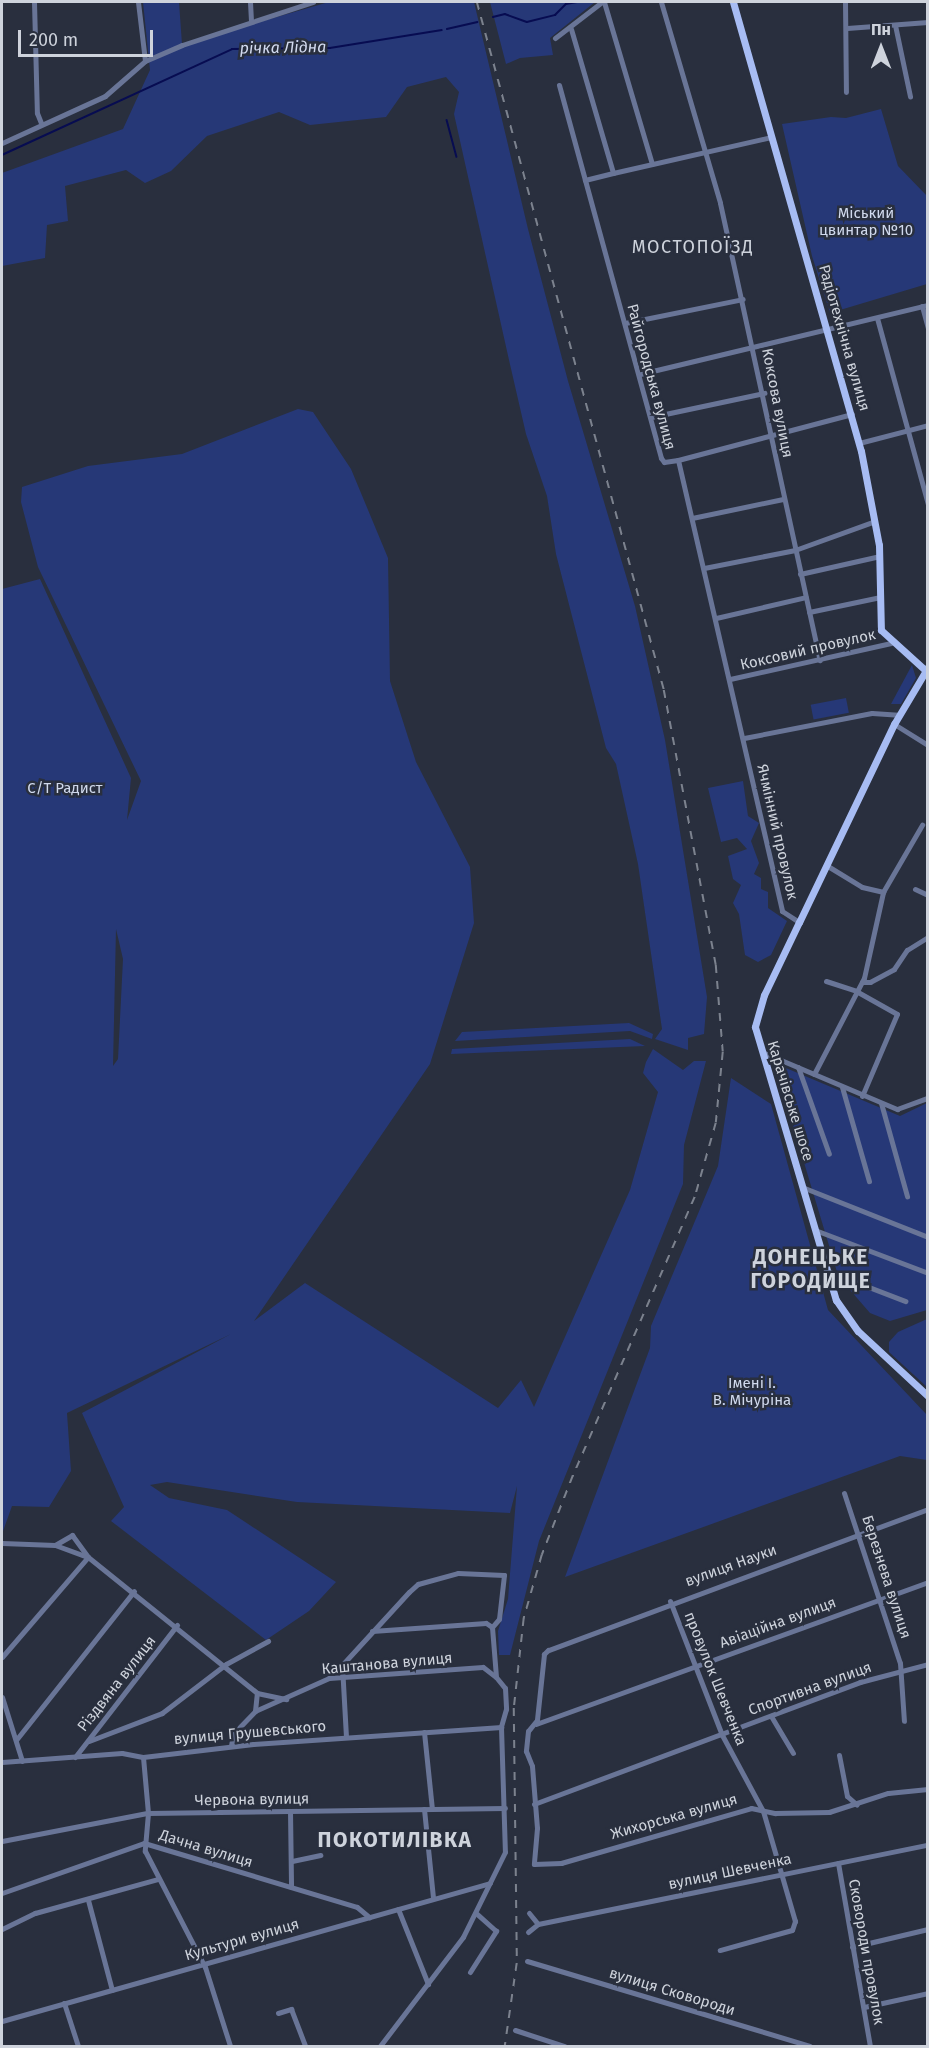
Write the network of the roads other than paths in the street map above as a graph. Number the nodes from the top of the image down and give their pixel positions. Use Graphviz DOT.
graph roads {
  1 [pos="33,2"];
  2 [pos="138,2"];
  3 [pos="250,2"];
  4 [pos="313,2"];
  5 [pos="603,2"];
  6 [pos="661,2"];
  7 [pos="733,2"];
  8 [pos="845,2"];
  9 [pos="250,22"];
  10 [pos="927,22"];
  11 [pos="895,25"];
  12 [pos="847,28"];
  13 [pos="571,29"];
  14 [pos="555,38"];
  15 [pos="145,61"];
  16 [pos="560,85"];
  17 [pos="846,92"];
  18 [pos="910,96"];
  19 [pos="41,123"];
  20 [pos="772,137"];
  21 [pos="2,143"];
  22 [pos="704,152"];
  23 [pos="652,164"];
  24 [pos="613,174"];
  25 [pos="585,180"];
  26 [pos="743,299"];
  27 [pos="925,306"];
  28 [pos="877,318"];
  29 [pos="626,323"];
  30 [pos="927,329"];
  31 [pos="828,330"];
  32 [pos="754,348"];
  33 [pos="639,374"];
  34 [pos="764,393"];
  35 [pos="852,414"];
  36 [pos="651,417"];
  37 [pos="927,425"];
  38 [pos="908,430"];
  39 [pos="773,435"];
  40 [pos="859,443"];
  41 [pos="678,459"];
  42 [pos="783,498"];
  43 [pos="927,504"];
  44 [pos="692,518"];
  45 [pos="875,521"];
  46 [pos="795,550"];
  47 [pos="880,556"];
  48 [pos="704,568"];
  49 [pos="800,574"];
  50 [pos="806,597"];
  51 [pos="880,597"];
  52 [pos="809,612"];
  53 [pos="716,618"];
  54 [pos="891,643"];
  55 [pos="820,660"];
  56 [pos="926,668"];
  57 [pos="730,679"];
  58 [pos="898,715"];
  59 [pos="894,724"];
  60 [pos="744,738"];
  61 [pos="927,745"];
  62 [pos="921,825"];
  63 [pos="826,865"];
  64 [pos="915,889"];
  65 [pos="883,892"];
  66 [pos="927,895"];
  67 [pos="799,922"];
  68 [pos="927,937"];
  69 [pos="826,981"];
  70 [pos="862,982"];
  71 [pos="856,991"];
  72 [pos="762,1052"];
  73 [pos="798,1067"];
  74 [pos="814,1074"];
  75 [pos="842,1087"];
  76 [pos="862,1095"];
  77 [pos="927,1098"];
  78 [pos="881,1104"];
  79 [pos="829,1154"];
  80 [pos="869,1181"];
  81 [pos="802,1187"];
  82 [pos="907,1196"];
  83 [pos="815,1230"];
  84 [pos="927,1237"];
  85 [pos="827,1271"];
  86 [pos="927,1273"];
  87 [pos="905,1301"];
  88 [pos="927,1396"];
  89 [pos="844,1493"];
  90 [pos="927,1509"];
  91 [pos="858,1533"];
  92 [pos="2,1543"];
  93 [pos="55,1545"];
  94 [pos="88,1557"];
  95 [pos="927,1582"];
  96 [pos="134,1591"];
  97 [pos="877,1600"];
  98 [pos="670,1601"];
  99 [pos="177,1625"];
  100 [pos="492,1628"];
  101 [pos="372,1631"];
  102 [pos="268,1641"];
  103 [pos="2,1657"];
  104 [pos="226,1664"];
  105 [pos="927,1664"];
  106 [pos="697,1665"];
  107 [pos="901,1670"];
  108 [pos="496,1677"];
  109 [pos="340,1678"];
  110 [pos="258,1693"];
  111 [pos="2,1697"];
  112 [pos="286,1699"];
  113 [pos="255,1711"];
  114 [pos="771,1716"];
  115 [pos="904,1721"];
  116 [pos="536,1724"];
  117 [pos="501,1727"];
  118 [pos="424,1732"];
  119 [pos="722,1735"];
  120 [pos="346,1737"];
  121 [pos="16,1740"];
  122 [pos="89,1741"];
  123 [pos="231,1746"];
  124 [pos="793,1753"];
  125 [pos="839,1755"];
  126 [pos="75,1757"];
  127 [pos="143,1757"];
  128 [pos="22,1761"];
  129 [pos="2,1762"];
  130 [pos="927,1789"];
  131 [pos="534,1804"];
  132 [pos="856,1805"];
  133 [pos="505,1808"];
  134 [pos="424,1809"];
  135 [pos="432,1809"];
  136 [pos="763,1810"];
  137 [pos="290,1811"];
  138 [pos="148,1813"];
  139 [pos="2,1841"];
  140 [pos="144,1843"];
  141 [pos="927,1845"];
  142 [pos="320,1855"];
  143 [pos="292,1862"];
  144 [pos="838,1863"];
  145 [pos="782,1873"];
  146 [pos="158,1879"];
  147 [pos="490,1883"];
  148 [pos="291,1887"];
  149 [pos="2,1893"];
  150 [pos="433,1898"];
  151 [pos="88,1900"];
  152 [pos="398,1909"];
  153 [pos="477,1914"];
  154 [pos="529,1914"];
  155 [pos="369,1917"];
  156 [pos="538,1924"];
  157 [pos="2,1929"];
  158 [pos="927,1929"];
  159 [pos="528,1932"];
  160 [pos="852,1947"];
  161 [pos="720,1950"];
  162 [pos="527,1961"];
  163 [pos="202,1964"];
  164 [pos="470,1972"];
  165 [pos="428,1984"];
  166 [pos="112,1990"];
  167 [pos="927,1993"];
  168 [pos="64,2003"];
  169 [pos="864,2007"];
  170 [pos="278,2013"];
  171 [pos="2,2021"];
  172 [pos="516,2030"];
  173 [pos="784,2040"];
  174 [pos="78,2046"];
  175 [pos="230,2046"];
  176 [pos="305,2046"];
  177 [pos="380,2046"];
  178 [pos="564,2046"];
  179 [pos="782,2046"];
  180 [pos="810,2046"];
  181 [pos="870,2046"];
  1 -- 19 [label="street"];
  2 -- 15 [label="street"];
  3 -- 9 [label="street"];
  4 -- 9 [label="street"];
  5 -- 13 [label="street"];
  5 -- 23 [label="street"];
  6 -- 22 [label="street, Коксова вулиця"];
  7 -- 20 [label="main road, Радіотехнічна вулиця"];
  8 -- 12 [label="street"];
  9 -- 15 [label="street"];
  10 -- 11 [label="street"];
  11 -- 12 [label="street"];
  11 -- 18 [label="street"];
  12 -- 17 [label="street"];
  13 -- 14 [label="street"];
  13 -- 24 [label="street"];
  15 -- 19 [label="street"];
  16 -- 25 [label="street, Райгородська вулиця"];
  19 -- 21 [label="street"];
  20 -- 22 [label="street"];
  20 -- 31 [label="main road, Радіотехнічна вулиця"];
  22 -- 23 [label="street"];
  22 -- 26 [label="street, Коксова вулиця"];
  23 -- 24 [label="street"];
  24 -- 25 [label="street"];
  25 -- 29 [label="street, Райгородська вулиця"];
  26 -- 29 [label="street"];
  26 -- 32 [label="street, Коксова вулиця"];
  27 -- 28 [label="street"];
  27 -- 30 [label="street"];
  28 -- 31 [label="street"];
  28 -- 38 [label="street"];
  29 -- 33 [label="street, Райгородська вулиця"];
  31 -- 32 [label="street"];
  31 -- 35 [label="main road, Радіотехнічна вулиця"];
  32 -- 33 [label="street"];
  32 -- 34 [label="street, Коксова вулиця"];
  33 -- 36 [label="street, Райгородська вулиця"];
  34 -- 36 [label="street"];
  34 -- 39 [label="street, Коксова вулиця"];
  35 -- 39 [label="street"];
  35 -- 40 [label="main road, Радіотехнічна вулиця"];
  36 -- 41 [label="street, Райгородська вулиця"];
  37 -- 38 [label="street"];
  38 -- 40 [label="street"];
  38 -- 43 [label="street"];
  39 -- 41 [label="street"];
  39 -- 42 [label="street, Коксова вулиця"];
  40 -- 45 [label="main road, Радіотехнічна вулиця"];
  41 -- 44 [label="street, Райгородська вулиця"];
  42 -- 44 [label="street"];
  42 -- 46 [label="street, Коксова вулиця"];
  44 -- 48 [label="street, Райгородська вулиця"];
  45 -- 46 [label="street"];
  45 -- 47 [label="main road, Радіотехнічна вулиця"];
  46 -- 48 [label="street"];
  46 -- 49 [label="street, Коксова вулиця"];
  47 -- 49 [label="street"];
  47 -- 51 [label="main road, Радіотехнічна вулиця"];
  48 -- 53 [label="street, Райгородська вулиця"];
  49 -- 50 [label="street, Коксова вулиця"];
  50 -- 52 [label="street, Коксова вулиця"];
  50 -- 53 [label="street"];
  51 -- 52 [label="street"];
  51 -- 54 [label="main road, Радіотехнічна вулиця"];
  52 -- 55 [label="street, Коксова вулиця"];
  53 -- 57 [label="street, Райгородська вулиця"];
  54 -- 55 [label="street, Коксовий провулок"];
  54 -- 56 [label="main road"];
  55 -- 57 [label="street, Коксовий провулок"];
  56 -- 58 [label="main road, Карачівське шосе"];
  57 -- 60 [label="street, Райгородська вулиця"];
  58 -- 59 [label="main road, Карачівське шосе"];
  58 -- 60 [label="street"];
  59 -- 61 [label="street"];
  59 -- 63 [label="main road, Карачівське шосе"];
  60 -- 67 [label="street, Ячмінний провулок"];
  62 -- 65 [label="street"];
  63 -- 65 [label="street"];
  63 -- 67 [label="main road, Карачівське шосе"];
  64 -- 66 [label="street"];
  65 -- 70 [label="street"];
  67 -- 72 [label="main road, Карачівське шосе"];
  68 -- 70 [label="street"];
  69 -- 71 [label="street"];
  70 -- 71 [label="street"];
  71 -- 74 [label="street"];
  71 -- 76 [label="street"];
  72 -- 73 [label="street"];
  72 -- 81 [label="main road, Карачівське шосе"];
  73 -- 74 [label="street"];
  73 -- 79 [label="street"];
  74 -- 75 [label="street"];
  75 -- 76 [label="street"];
  75 -- 80 [label="street"];
  76 -- 78 [label="street"];
  77 -- 78 [label="street"];
  78 -- 82 [label="street"];
  81 -- 83 [label="main road, Карачівське шосе"];
  81 -- 84 [label="street"];
  83 -- 85 [label="main road, Карачівське шосе"];
  83 -- 86 [label="street"];
  85 -- 87 [label="street"];
  85 -- 88 [label="main road, Карачівське шосе"];
  89 -- 91 [label="street, Березнева вулиця"];
  90 -- 91 [label="street, вулиця Науки"];
  91 -- 97 [label="street, Березнева вулиця"];
  91 -- 98 [label="street, вулиця Науки"];
  92 -- 93 [label="street"];
  93 -- 94 [label="street"];
  93 -- 94 [label="street"];
  94 -- 96 [label="street"];
  94 -- 103 [label="street"];
  95 -- 97 [label="street, Авіаційна вулиця"];
  96 -- 99 [label="street"];
  96 -- 121 [label="street"];
  97 -- 106 [label="street, Авіаційна вулиця"];
  97 -- 107 [label="street, Березнева вулиця"];
  98 -- 106 [label="street, провулок Шевченка"];
  98 -- 116 [label="street, вулиця Науки"];
  99 -- 104 [label="street"];
  99 -- 122 [label="street, Різдвяна вулиця"];
  100 -- 101 [label="street"];
  100 -- 101 [label="street"];
  100 -- 108 [label="street"];
  101 -- 109 [label="street"];
  102 -- 104 [label="street"];
  104 -- 110 [label="street"];
  104 -- 122 [label="street"];
  105 -- 107 [label="street, Спортивна вулиця"];
  106 -- 116 [label="street, Авіаційна вулиця"];
  106 -- 119 [label="street, провулок Шевченка"];
  107 -- 114 [label="street, Спортивна вулиця"];
  107 -- 115 [label="street, Березнева вулиця"];
  108 -- 109 [label="street, Каштанова вулиця"];
  108 -- 117 [label="street"];
  109 -- 112 [label="street, Каштанова вулиця"];
  109 -- 120 [label="street"];
  110 -- 112 [label="street"];
  110 -- 113 [label="street"];
  111 -- 121 [label="street"];
  112 -- 113 [label="street, Каштанова вулиця"];
  113 -- 123 [label="street, Каштанова вулиця"];
  114 -- 119 [label="street, Спортивна вулиця"];
  114 -- 124 [label="street"];
  116 -- 131 [label="street"];
  117 -- 118 [label="street, вулиця Грушевського"];
  117 -- 133 [label="street"];
  118 -- 120 [label="street, вулиця Грушевського"];
  118 -- 135 [label="street"];
  119 -- 131 [label="street, Спортивна вулиця"];
  119 -- 136 [label="street, провулок Шевченка"];
  120 -- 123 [label="street, вулиця Грушевського"];
  121 -- 128 [label="street"];
  122 -- 126 [label="street, Різдвяна вулиця"];
  123 -- 127 [label="street, вулиця Грушевського"];
  125 -- 132 [label="street"];
  126 -- 127 [label="street, вулиця Грушевського"];
  126 -- 128 [label="street, вулиця Грушевського"];
  127 -- 138 [label="street"];
  128 -- 129 [label="street, вулиця Грушевського"];
  130 -- 132 [label="street, Жихорська вулиця"];
  131 -- 136 [label="street, Жихорська вулиця"];
  132 -- 136 [label="street, Жихорська вулиця"];
  133 -- 135 [label="street, Червона вулиця"];
  133 -- 147 [label="street"];
  134 -- 135 [label="street, Червона вулиця"];
  134 -- 137 [label="street, Червона вулиця"];
  134 -- 150 [label="street"];
  136 -- 145 [label="street, провулок Шевченка"];
  137 -- 138 [label="street, Червона вулиця"];
  137 -- 143 [label="street"];
  138 -- 139 [label="street, Червона вулиця"];
  138 -- 140 [label="street"];
  140 -- 146 [label="street"];
  140 -- 148 [label="street, Дачна вулиця"];
  140 -- 149 [label="street, Дачна вулиця"];
  141 -- 144 [label="street, вулиця Шевченка"];
  142 -- 143 [label="street"];
  143 -- 148 [label="street"];
  144 -- 145 [label="street, вулиця Шевченка"];
  144 -- 160 [label="street, Сковороди провулок"];
  145 -- 156 [label="street, вулиця Шевченка"];
  145 -- 161 [label="street, провулок Шевченка"];
  146 -- 151 [label="street"];
  146 -- 163 [label="street"];
  147 -- 150 [label="street, Культури вулиця"];
  147 -- 153 [label="street"];
  148 -- 155 [label="street, Дачна вулиця"];
  150 -- 152 [label="street, Культури вулиця"];
  151 -- 157 [label="street"];
  151 -- 166 [label="street"];
  152 -- 155 [label="street, Культури вулиця"];
  152 -- 165 [label="street"];
  153 -- 164 [label="street"];
  153 -- 165 [label="street"];
  154 -- 156 [label="street"];
  155 -- 163 [label="street, Культури вулиця"];
  156 -- 159 [label="street"];
  158 -- 160 [label="street"];
  160 -- 169 [label="street, Сковороди провулок"];
  162 -- 173 [label="street, вулиця Сковороди"];
  163 -- 166 [label="street, Культури вулиця"];
  163 -- 175 [label="street"];
  165 -- 177 [label="street"];
  166 -- 168 [label="street, Культури вулиця"];
  167 -- 169 [label="street"];
  168 -- 171 [label="street, Культури вулиця"];
  168 -- 174 [label="street"];
  169 -- 181 [label="street, Сковороди провулок"];
  170 -- 176 [label="street"];
  172 -- 178 [label="street"];
  173 -- 179 [label="street"];
  173 -- 180 [label="street, вулиця Сковороди"];
}
